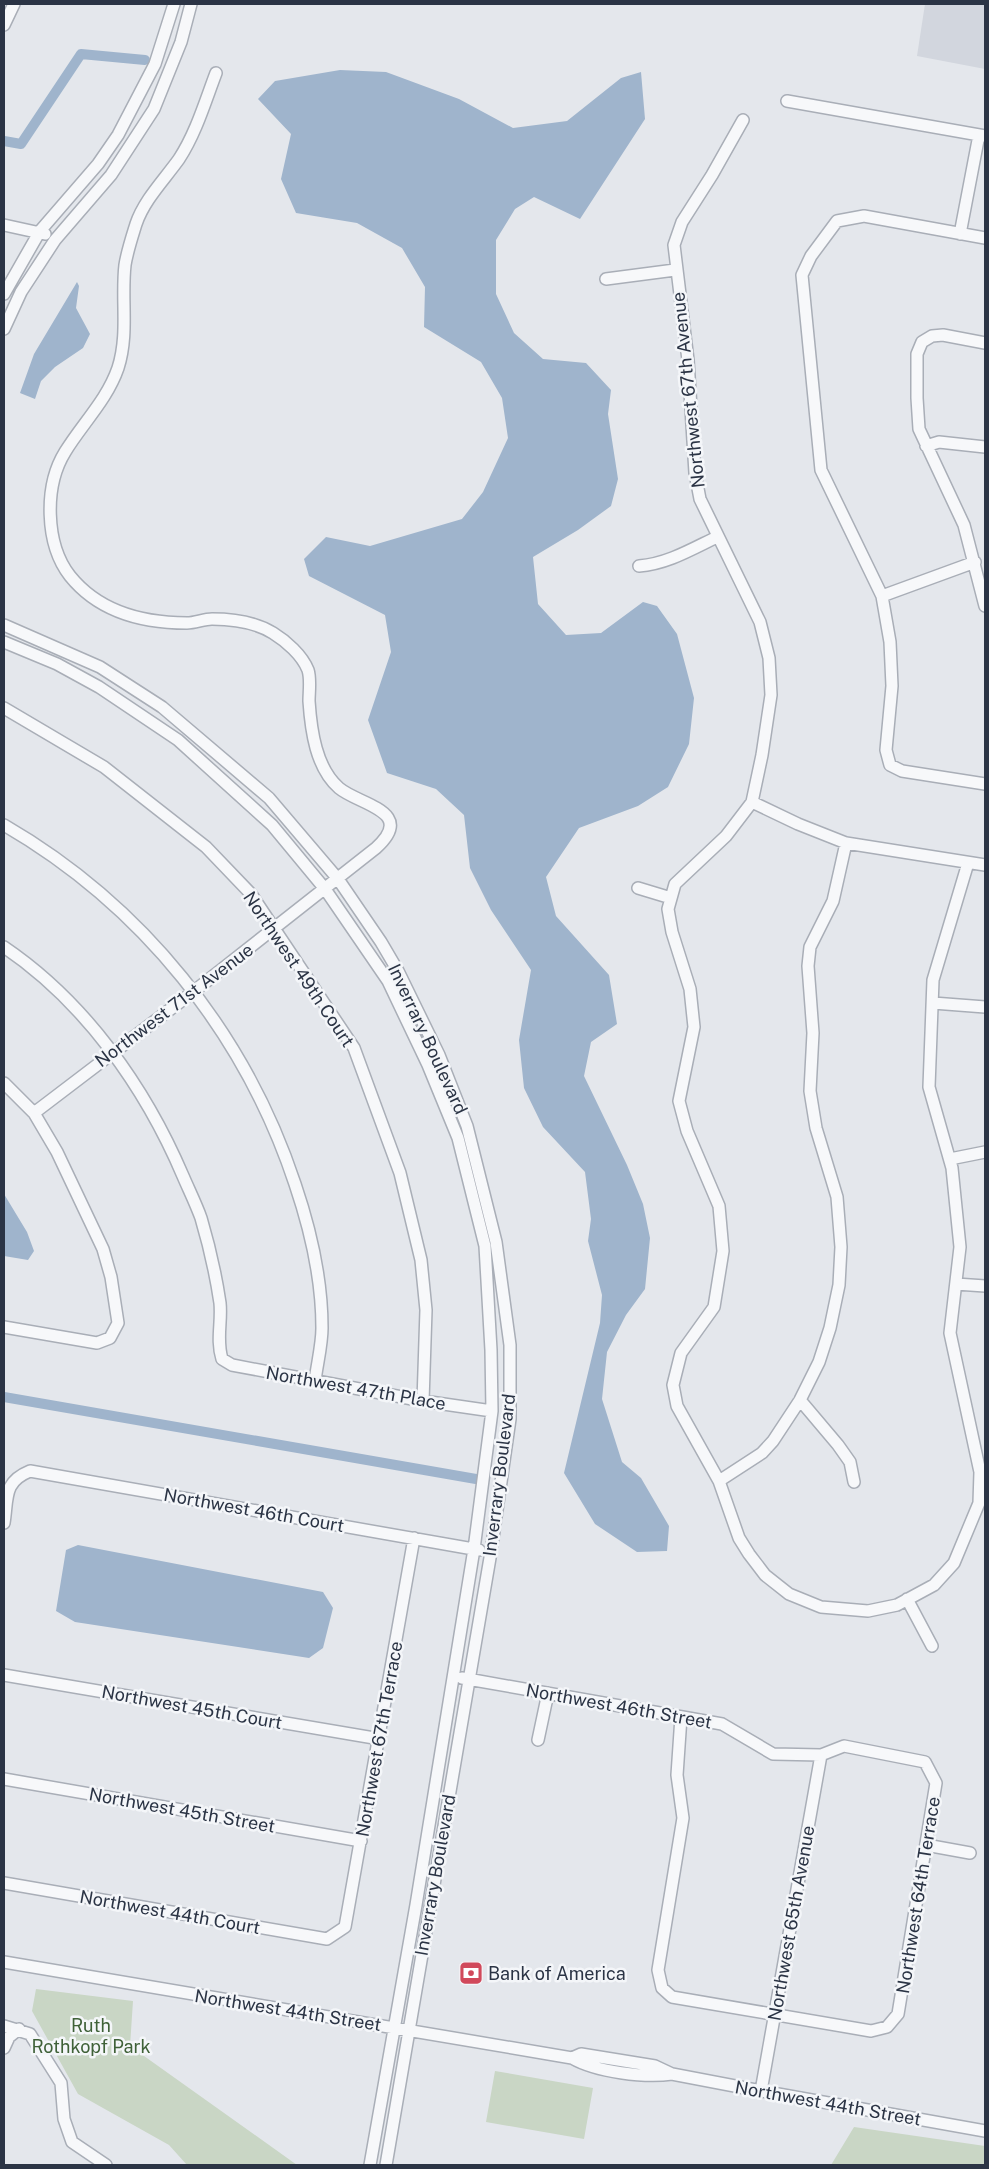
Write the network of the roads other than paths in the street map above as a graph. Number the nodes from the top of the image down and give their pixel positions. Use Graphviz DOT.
graph roads {
  1 [pos="14,4"];
  2 [pos="174,4"];
  3 [pos="191,4"];
  4 [pos="4,25"];
  5 [pos="216,73"];
  6 [pos="787,101"];
  7 [pos="743,120"];
  8 [pos="982,135"];
  9 [pos="115,140"];
  10 [pos="129,149"];
  11 [pos="4,225"];
  12 [pos="40,231"];
  13 [pos="960,234"];
  14 [pos="985,238"];
  15 [pos="55,240"];
  16 [pos="676,270"];
  17 [pos="606,279"];
  18 [pos="4,294"];
  19 [pos="4,329"];
  20 [pos="985,343"];
  21 [pos="926,446"];
  22 [pos="985,447"];
  23 [pos="717,537"];
  24 [pos="975,562"];
  25 [pos="639,566"];
  26 [pos="882,596"];
  27 [pos="985,606"];
  28 [pos="4,625"];
  29 [pos="4,642"];
  30 [pos="4,708"];
  31 [pos="985,784"];
  32 [pos="752,802"];
  33 [pos="4,825"];
  34 [pos="846,843"];
  35 [pos="968,863"];
  36 [pos="985,865"];
  37 [pos="338,879"];
  38 [pos="638,888"];
  39 [pos="325,889"];
  40 [pos="671,898"];
  41 [pos="275,928"];
  42 [pos="4,947"];
  43 [pos="193,992"];
  44 [pos="933,1004"];
  45 [pos="985,1008"];
  46 [pos="112,1052"];
  47 [pos="4,1083"];
  48 [pos="34,1113"];
  49 [pos="985,1152"];
  50 [pos="950,1159"];
  51 [pos="956,1284"];
  52 [pos="985,1286"];
  53 [pos="4,1327"];
  54 [pos="315,1381"];
  55 [pos="800,1400"];
  56 [pos="423,1401"];
  57 [pos="492,1411"];
  58 [pos="719,1481"];
  59 [pos="854,1482"];
  60 [pos="4,1523"];
  61 [pos="414,1538"];
  62 [pos="474,1549"];
  63 [pos="491,1552"];
  64 [pos="907,1600"];
  65 [pos="932,1646"];
  66 [pos="4,1675"];
  67 [pos="452,1676"];
  68 [pos="468,1679"];
  69 [pos="548,1693"];
  70 [pos="682,1717"];
  71 [pos="380,1739"];
  72 [pos="538,1740"];
  73 [pos="821,1755"];
  74 [pos="925,1762"];
  75 [pos="4,1779"];
  76 [pos="429,1827"];
  77 [pos="443,1829"];
  78 [pos="361,1842"];
  79 [pos="926,1845"];
  80 [pos="970,1853"];
  81 [pos="4,1883"];
  82 [pos="335,1936"];
  83 [pos="4,1962"];
  84 [pos="775,2014"];
  85 [pos="4,2026"];
  86 [pos="394,2027"];
  87 [pos="19,2029"];
  88 [pos="409,2030"];
  89 [pos="4,2048"];
  90 [pos="761,2091"];
  91 [pos="985,2131"];
  92 [pos="106,2165"];
  93 [pos="370,2165"];
  94 [pos="386,2165"];
  1 -- 4 [label="street"];
  2 -- 9 [label="street"];
  3 -- 10 [label="street"];
  5 -- 37 [label="street, Northwest 71st Avenue"];
  6 -- 8 [label="street"];
  7 -- 16 [label="street, Northwest 67th Avenue"];
  8 -- 13 [label="street"];
  9 -- 10 [label="street"];
  9 -- 12 [label="street"];
  10 -- 15 [label="street"];
  11 -- 12 [label="street"];
  12 -- 15 [label="street"];
  12 -- 18 [label="street"];
  13 -- 14 [label="street"];
  13 -- 26 [label="street"];
  15 -- 19 [label="street"];
  16 -- 17 [label="street, Northwest 67th Avenue"];
  16 -- 23 [label="street, Northwest 67th Avenue"];
  20 -- 21 [label="street"];
  21 -- 22 [label="street"];
  21 -- 24 [label="street"];
  23 -- 25 [label="street"];
  23 -- 32 [label="street, Northwest 67th Avenue"];
  24 -- 26 [label="street"];
  24 -- 27 [label="street"];
  26 -- 31 [label="street"];
  28 -- 37 [label="street, Inverrary Boulevard"];
  29 -- 39 [label="street, Inverrary Boulevard"];
  30 -- 41 [label="street, Northwest 49th Court"];
  32 -- 34 [label="street"];
  32 -- 40 [label="street, Northwest 67th Avenue"];
  33 -- 43 [label="street"];
  34 -- 35 [label="street"];
  34 -- 55 [label="street"];
  35 -- 36 [label="street"];
  35 -- 44 [label="street"];
  37 -- 39 [label="street, Northwest 71st Avenue"];
  37 -- 63 [label="street, Inverrary Boulevard"];
  38 -- 40 [label="street"];
  39 -- 41 [label="street, Northwest 71st Avenue"];
  39 -- 57 [label="street, Inverrary Boulevard"];
  40 -- 58 [label="street, Northwest 67th Avenue"];
  41 -- 43 [label="street, Northwest 71st Avenue"];
  41 -- 56 [label="street, Northwest 49th Court"];
  42 -- 46 [label="street"];
  43 -- 46 [label="street, Northwest 71st Avenue"];
  43 -- 54 [label="street"];
  44 -- 45 [label="street"];
  44 -- 50 [label="street"];
  46 -- 48 [label="street, Northwest 71st Avenue"];
  46 -- 54 [label="street, Northwest 47th Place"];
  47 -- 48 [label="street"];
  48 -- 53 [label="street"];
  49 -- 50 [label="street"];
  50 -- 51 [label="street"];
  51 -- 52 [label="street"];
  51 -- 64 [label="street"];
  54 -- 56 [label="street, Northwest 47th Place"];
  55 -- 58 [label="street"];
  55 -- 59 [label="street"];
  56 -- 57 [label="street, Northwest 47th Place"];
  57 -- 62 [label="street, Inverrary Boulevard"];
  58 -- 64 [label="street, Northwest 67th Avenue"];
  60 -- 61 [label="street, Northwest 46th Court"];
  61 -- 62 [label="street, Northwest 46th Court"];
  61 -- 71 [label="street, Northwest 67th Terrace"];
  62 -- 63 [label="street, Northwest 46th Court"];
  62 -- 67 [label="street, Inverrary Boulevard"];
  63 -- 68 [label="street, Inverrary Boulevard"];
  64 -- 65 [label="street"];
  66 -- 71 [label="street, Northwest 45th Court"];
  67 -- 68 [label="street, Northwest 46th Street"];
  67 -- 76 [label="street, Inverrary Boulevard"];
  68 -- 69 [label="street, Northwest 46th Street"];
  68 -- 77 [label="street, Inverrary Boulevard"];
  69 -- 70 [label="street, Northwest 46th Street"];
  69 -- 72 [label="street"];
  70 -- 73 [label="street, Northwest 46th Street"];
  70 -- 84 [label="street"];
  71 -- 78 [label="street, Northwest 67th Terrace"];
  73 -- 74 [label="street, Northwest 46th Street"];
  73 -- 84 [label="street, Northwest 65th Avenue"];
  74 -- 79 [label="street, Northwest 64th Terrace"];
  75 -- 78 [label="street, Northwest 45th Street"];
  76 -- 77 [label="street"];
  76 -- 86 [label="street, Inverrary Boulevard"];
  77 -- 88 [label="street, Inverrary Boulevard"];
  78 -- 82 [label="street, Northwest 67th Terrace"];
  79 -- 80 [label="street"];
  79 -- 84 [label="street, Northwest 64th Terrace"];
  81 -- 82 [label="street, Northwest 44th Court"];
  83 -- 86 [label="street, Northwest 44th Street"];
  84 -- 90 [label="street, Northwest 65th Avenue"];
  85 -- 87 [label="street"];
  86 -- 88 [label="street, Northwest 44th Street"];
  86 -- 93 [label="street, Inverrary Boulevard"];
  87 -- 89 [label="street"];
  87 -- 92 [label="street"];
  88 -- 90 [label="street, Northwest 44th Street"];
  88 -- 94 [label="street, Inverrary Boulevard"];
  90 -- 91 [label="street, Northwest 44th Street"];
}
